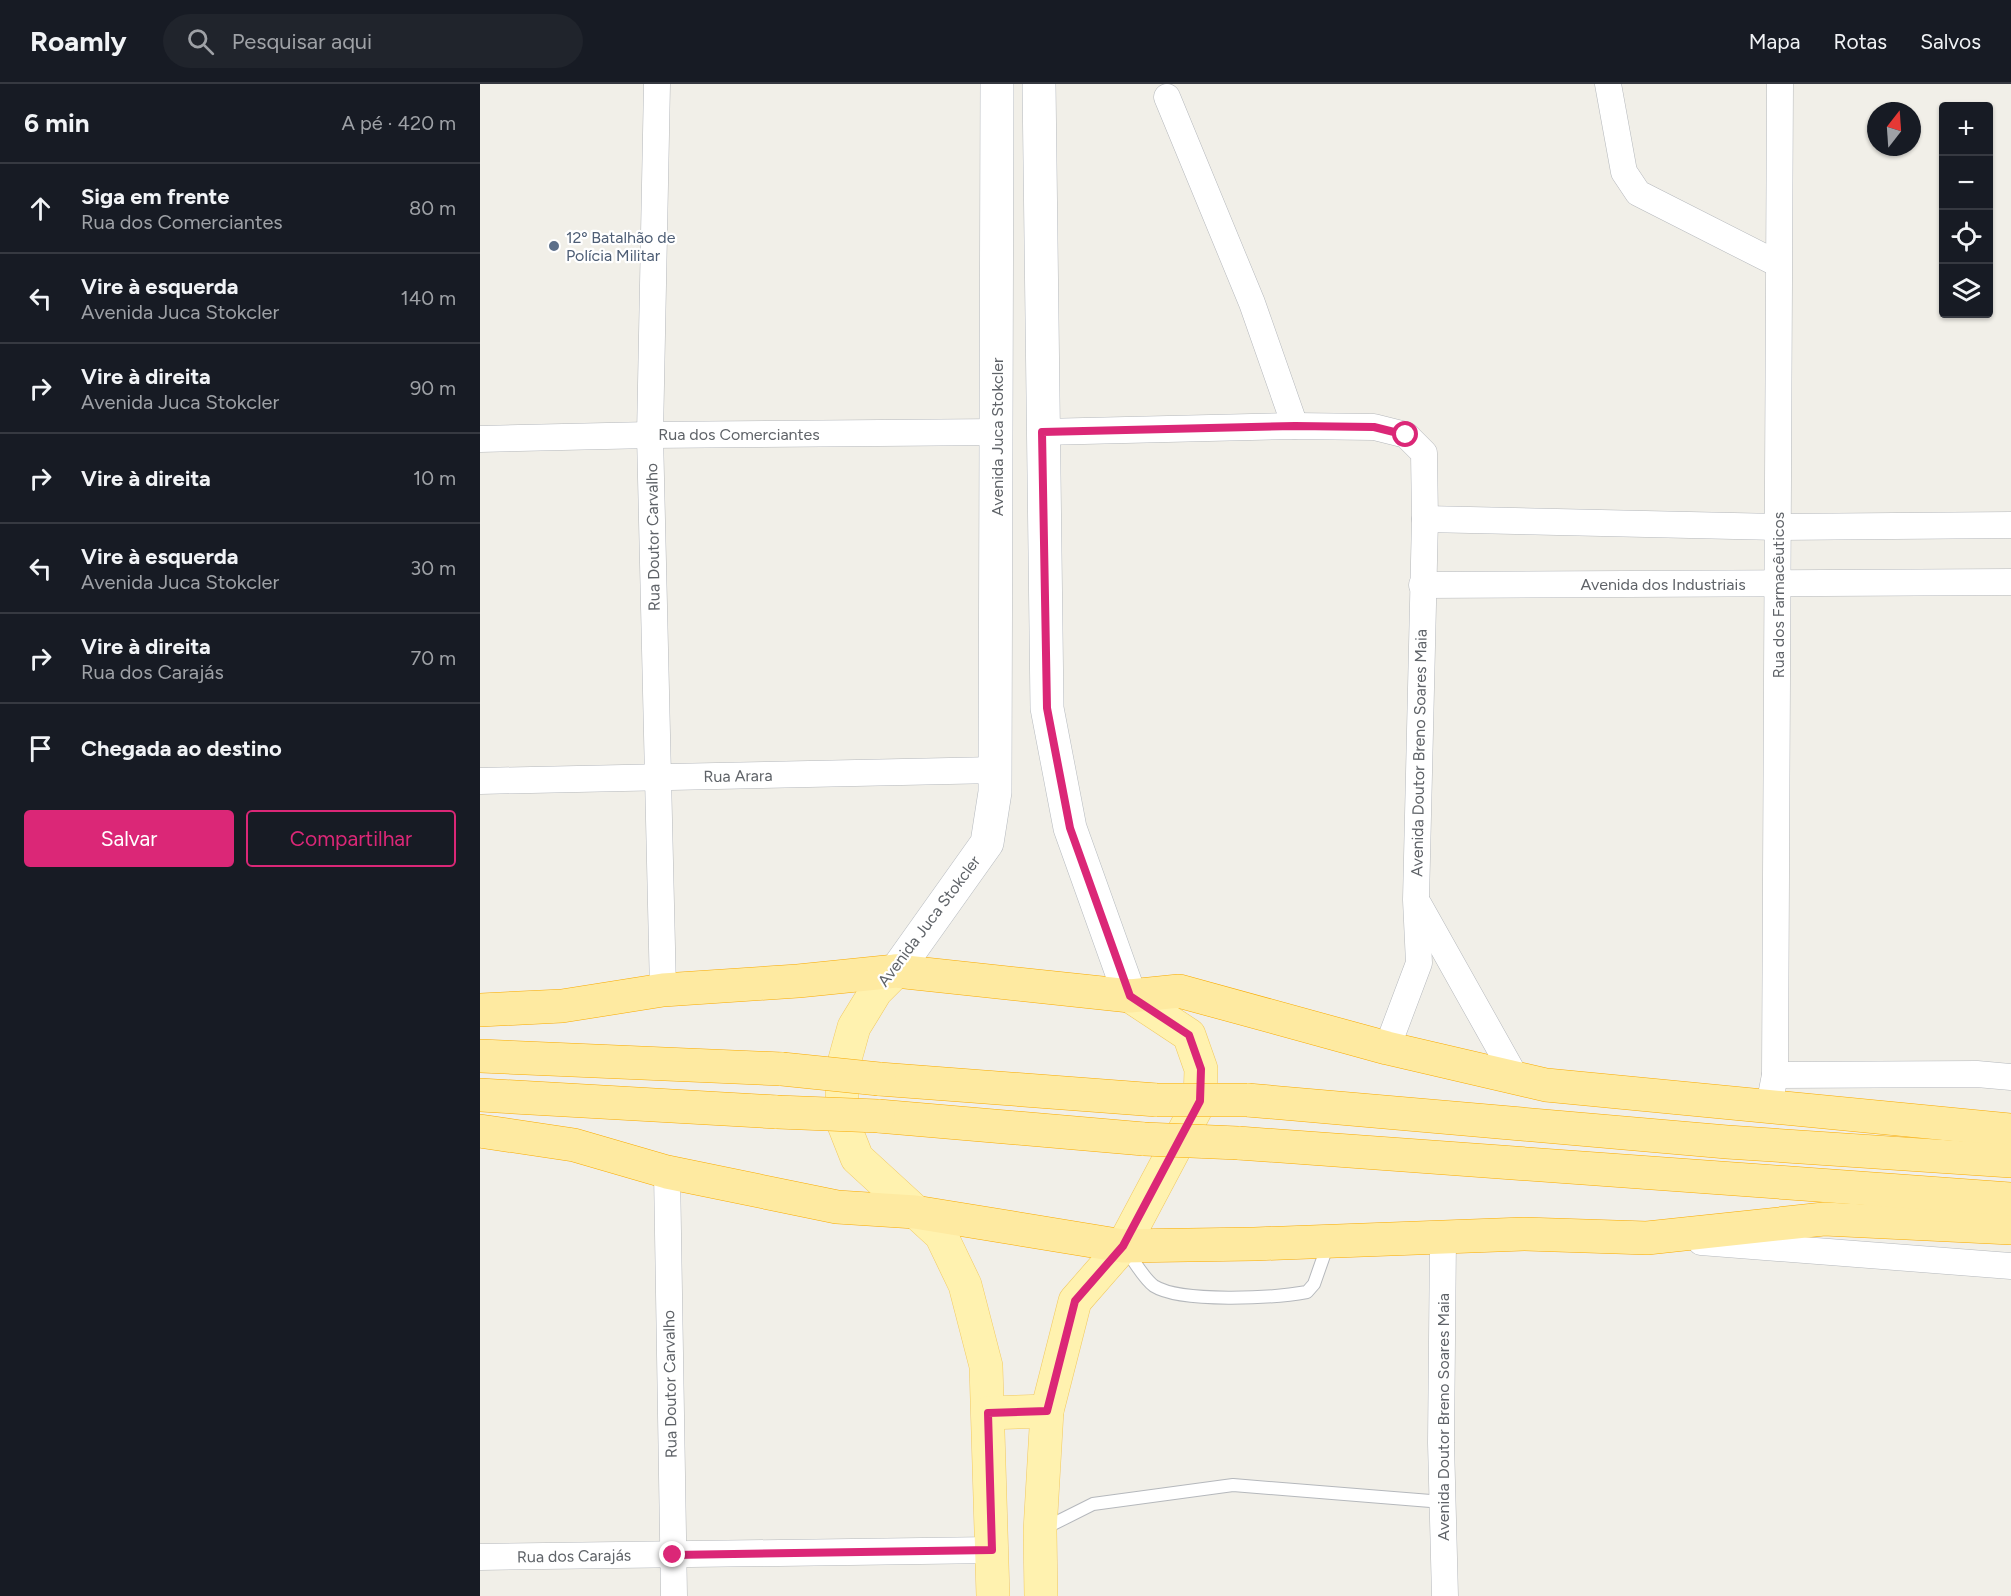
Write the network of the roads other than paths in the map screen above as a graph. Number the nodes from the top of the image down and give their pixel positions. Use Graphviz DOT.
graph roads {
  1 [pos="657,84"];
  2 [pos="997,84"];
  3 [pos="1039,84"];
  4 [pos="1608,84"];
  5 [pos="1780,84"];
  6 [pos="1167,97"];
  7 [pos="1778,264"];
  8 [pos="1295,426"];
  9 [pos="998,432"];
  10 [pos="1042,432"];
  11 [pos="650,435"];
  12 [pos="480,439"];
  13 [pos="1425,519"];
  14 [pos="2011,525"];
  15 [pos="1778,527"];
  16 [pos="2011,582"];
  17 [pos="1778,584"];
  18 [pos="1422,585"];
  19 [pos="996,770"];
  20 [pos="658,778"];
  21 [pos="480,781"];
  22 [pos="1416,900"];
  23 [pos="896,971"];
  24 [pos="663,990"];
  25 [pos="1130,996"];
  26 [pos="480,1010"];
  27 [pos="1387,1048"];
  28 [pos="480,1056"];
  29 [pos="2011,1077"];
  30 [pos="1516,1078"];
  31 [pos="1772,1090"];
  32 [pos="480,1095"];
  33 [pos="2011,1130"];
  34 [pos="480,1131"];
  35 [pos="2011,1161"];
  36 [pos="667,1172"];
  37 [pos="2011,1199"];
  38 [pos="915,1212"];
  39 [pos="2011,1228"];
  40 [pos="1443,1238"];
  41 [pos="1647,1238"];
  42 [pos="1329,1242"];
  43 [pos="1123,1246"];
  44 [pos="2011,1266"];
  45 [pos="1047,1411"];
  46 [pos="988,1413"];
  47 [pos="1443,1502"];
  48 [pos="1040,1531"];
  49 [pos="992,1550"];
  50 [pos="673,1555"];
  51 [pos="480,1557"];
  52 [pos="674,1596"];
  53 [pos="993,1596"];
  54 [pos="1041,1596"];
  55 [pos="1445,1596"];
  1 -- 11 [label="street, Rua Doutor Carvalho"];
  2 -- 9 [label="main road, Avenida Juca Stokcler"];
  3 -- 10 [label="main road"];
  4 -- 7 [label="street"];
  5 -- 7 [label="street, Rua dos Farmacêuticos"];
  6 -- 8 [label="street"];
  7 -- 15 [label="street, Rua dos Farmacêuticos"];
  8 -- 10 [label="street"];
  8 -- 13 [label="street, Avenida Doutor Breno Soares Maia"];
  9 -- 11 [label="street, Rua dos Comerciantes"];
  9 -- 19 [label="main road, Avenida Juca Stokcler"];
  10 -- 25 [label="main road"];
  11 -- 12 [label="street, Rua dos Comerciantes"];
  11 -- 20 [label="street, Rua Doutor Carvalho"];
  13 -- 15 [label="street"];
  13 -- 18 [label="street, Avenida Doutor Breno Soares Maia"];
  14 -- 15 [label="street"];
  15 -- 17 [label="street, Rua dos Farmacêuticos"];
  16 -- 17 [label="street, Avenida dos Industriais"];
  17 -- 18 [label="street, Avenida dos Industriais"];
  17 -- 31 [label="street, Rua dos Farmacêuticos"];
  18 -- 22 [label="street, Avenida Doutor Breno Soares Maia"];
  19 -- 20 [label="street, Rua Arara"];
  19 -- 23 [label="main road, Avenida Juca Stokcler"];
  20 -- 21 [label="street, Rua Arara"];
  20 -- 24 [label="street, Rua Doutor Carvalho"];
  22 -- 27 [label="street, Avenida Doutor Breno Soares Maia"];
  22 -- 30 [label="street"];
  23 -- 24 [label="highway"];
  23 -- 25 [label="highway"];
  23 -- 38 [label="main road, Avenida Juca Stokcler"];
  24 -- 26 [label="highway"];
  25 -- 27 [label="highway"];
  25 -- 43 [label="main road"];
  27 -- 30 [label="highway"];
  28 -- 35 [label="highway, bridge"];
  29 -- 31 [label="street"];
  30 -- 31 [label="highway"];
  31 -- 33 [label="highway"];
  32 -- 37 [label="highway, bridge"];
  34 -- 36 [label="highway"];
  36 -- 38 [label="highway"];
  36 -- 50 [label="street, Rua Doutor Carvalho"];
  38 -- 43 [label="highway"];
  38 -- 46 [label="main road, Avenida Juca Stokcler"];
  39 -- 41 [label="highway"];
  40 -- 41 [label="highway"];
  40 -- 42 [label="highway"];
  40 -- 47 [label="street, Avenida Doutor Breno Soares Maia"];
  41 -- 44 [label="street"];
  42 -- 43 [label="highway"];
  42 -- 43 [label="lane"];
  43 -- 45 [label="main road"];
  45 -- 46 [label="main road"];
  45 -- 48 [label="main road"];
  46 -- 49 [label="main road, Avenida Juca Stokcler"];
  47 -- 48 [label="lane"];
  47 -- 55 [label="street, Avenida Doutor Breno Soares Maia"];
  48 -- 54 [label="main road"];
  49 -- 50 [label="street, Rua dos Carajás"];
  49 -- 53 [label="main road, Avenida Juca Stokcler"];
  50 -- 51 [label="street, Rua dos Carajás"];
  50 -- 52 [label="street, Rua Doutor Carvalho"];
}
